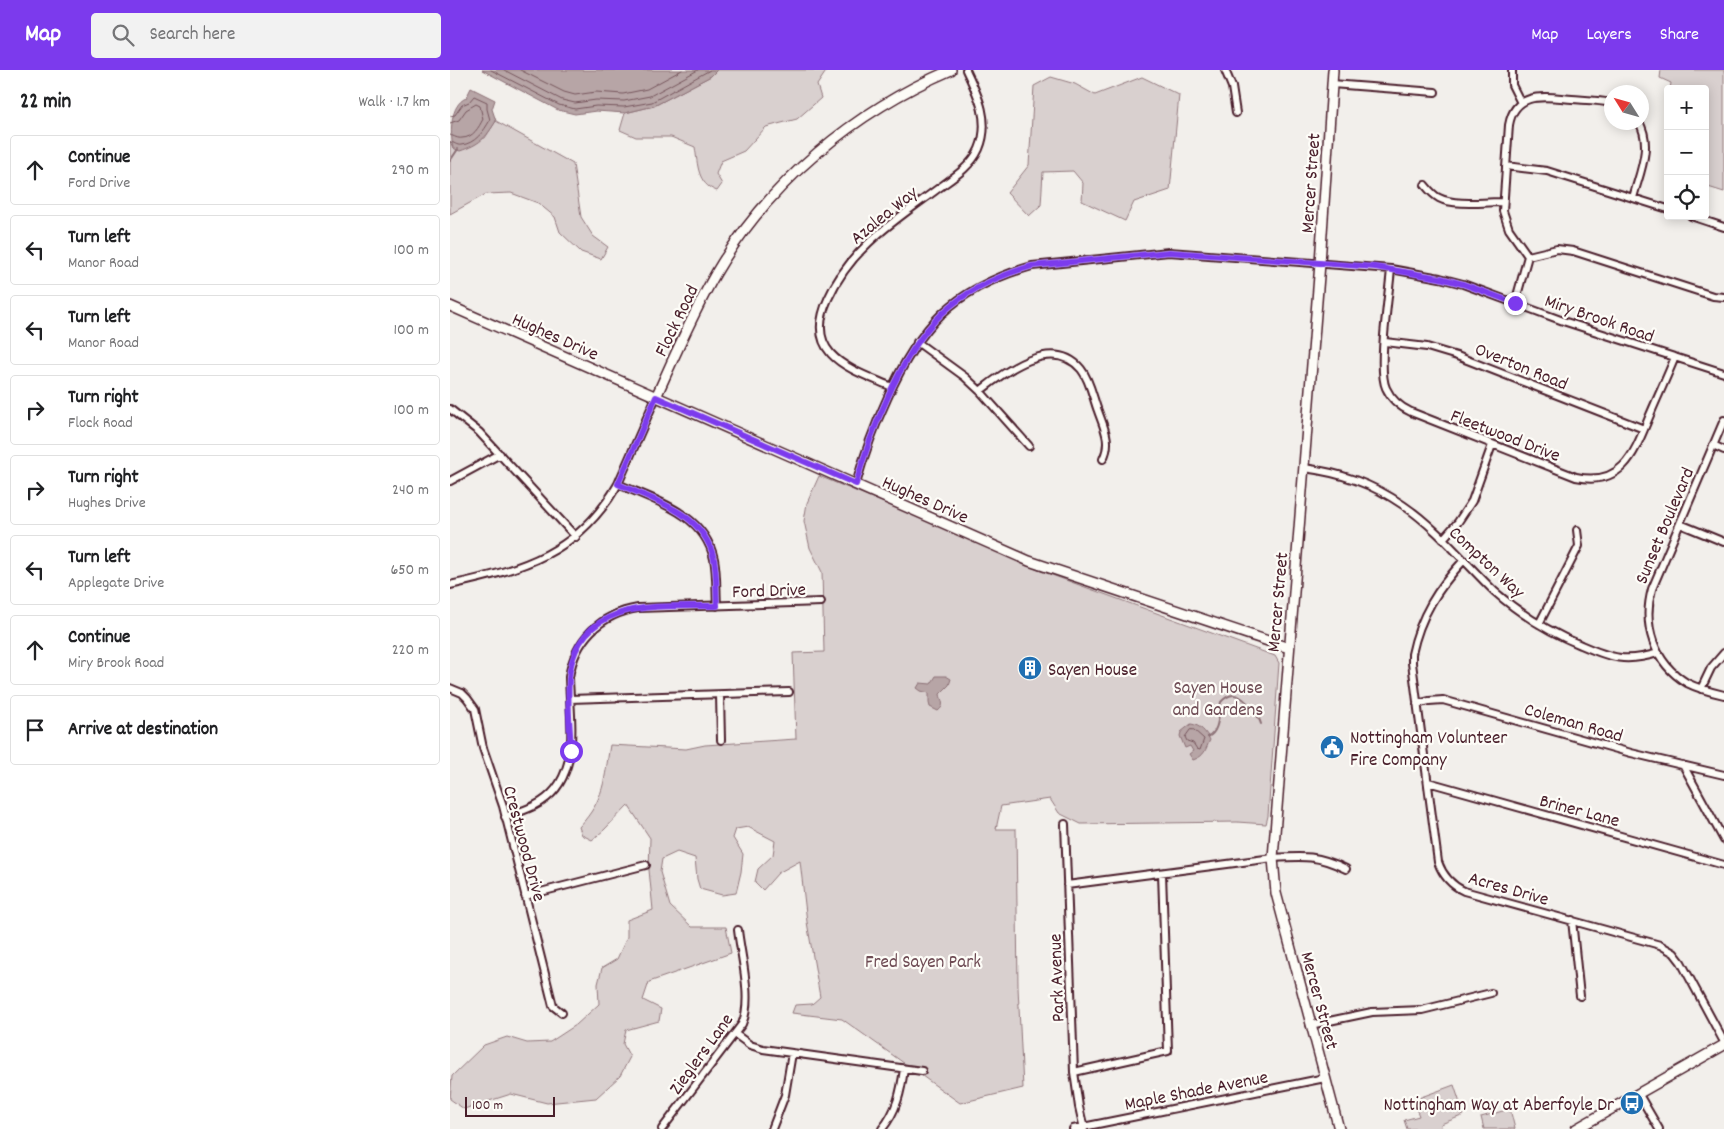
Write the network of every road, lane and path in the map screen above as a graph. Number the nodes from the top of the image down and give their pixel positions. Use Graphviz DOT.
graph roads {
  1 [pos="951,70"];
  2 [pos="966,70"];
  3 [pos="1225,70"];
  4 [pos="1333,70"];
  5 [pos="1512,70"];
  6 [pos="1332,84"];
  7 [pos="1435,92"];
  8 [pos="1604,102"];
  9 [pos="1521,103"];
  10 [pos="1236,113"];
  11 [pos="1642,130"];
  12 [pos="1506,166"];
  13 [pos="1425,185"];
  14 [pos="1633,198"];
  15 [pos="1503,202"];
  16 [pos="1664,208"];
  17 [pos="1703,220"];
  18 [pos="1724,227"];
  19 [pos="1528,256"];
  20 [pos="1320,263"];
  21 [pos="1391,269"];
  22 [pos="1724,297"];
  23 [pos="1515,303"];
  24 [pos="450,306"];
  25 [pos="917,342"];
  26 [pos="1384,342"];
  27 [pos="1675,358"];
  28 [pos="1724,373"];
  29 [pos="892,387"];
  30 [pos="980,392"];
  31 [pos="656,397"];
  32 [pos="450,409"];
  33 [pos="1724,420"];
  34 [pos="1644,430"];
  35 [pos="1492,444"];
  36 [pos="1713,445"];
  37 [pos="1029,446"];
  38 [pos="1724,450"];
  39 [pos="500,454"];
  40 [pos="1102,459"];
  41 [pos="1304,468"];
  42 [pos="450,481"];
  43 [pos="618,484"];
  44 [pos="856,484"];
  45 [pos="1680,524"];
  46 [pos="1577,530"];
  47 [pos="576,537"];
  48 [pos="1443,540"];
  49 [pos="1724,542"];
  50 [pos="1464,560"];
  51 [pos="450,585"];
  52 [pos="821,602"];
  53 [pos="717,606"];
  54 [pos="1539,624"];
  55 [pos="1289,648"];
  56 [pos="1658,653"];
  57 [pos="1724,653"];
  58 [pos="450,688"];
  59 [pos="1701,689"];
  60 [pos="789,692"];
  61 [pos="720,694"];
  62 [pos="1724,695"];
  63 [pos="570,699"];
  64 [pos="1417,704"];
  65 [pos="721,740"];
  66 [pos="1682,765"];
  67 [pos="1724,775"];
  68 [pos="1428,782"];
  69 [pos="505,817"];
  70 [pos="1064,824"];
  71 [pos="1724,840"];
  72 [pos="1273,858"];
  73 [pos="646,865"];
  74 [pos="1724,865"];
  75 [pos="1346,869"];
  76 [pos="1162,873"];
  77 [pos="1067,885"];
  78 [pos="525,896"];
  79 [pos="1572,920"];
  80 [pos="738,930"];
  81 [pos="1491,993"];
  82 [pos="1580,996"];
  83 [pos="562,1013"];
  84 [pos="1310,1025"];
  85 [pos="735,1034"];
  86 [pos="1724,1043"];
  87 [pos="792,1053"];
  88 [pos="904,1068"];
  89 [pos="922,1071"];
  90 [pos="1074,1072"];
  91 [pos="1325,1078"];
  92 [pos="1638,1093"];
  93 [pos="1084,1128"];
  94 [pos="662,1129"];
  95 [pos="772,1129"];
  96 [pos="882,1129"];
  97 [pos="1073,1129"];
  98 [pos="1339,1129"];
  99 [pos="1576,1129"];
  100 [pos="1658,1129"];
  1 -- 31 [label="street, Flock Road"];
  2 -- 29 [label="street, Azalea Way"];
  3 -- 10 [label="street"];
  4 -- 6 [label="street, Mercer Street"];
  5 -- 9 [label="street"];
  6 -- 7 [label="street"];
  6 -- 20 [label="street, Mercer Street"];
  8 -- 9 [label="street"];
  9 -- 12 [label="street"];
  11 -- 14 [label="street"];
  12 -- 14 [label="street"];
  12 -- 15 [label="street"];
  13 -- 15 [label="street"];
  14 -- 16 [label="street"];
  15 -- 19 [label="street"];
  17 -- 18 [label="street"];
  19 -- 22 [label="street"];
  19 -- 23 [label="street"];
  20 -- 21 [label="street, Miry Brook Road"];
  20 -- 25 [label="street, Miry Brook Road"];
  20 -- 41 [label="street, Mercer Street"];
  21 -- 23 [label="street, Miry Brook Road"];
  21 -- 26 [label="street, Fleetwood Drive"];
  23 -- 27 [label="street, Miry Brook Road"];
  24 -- 31 [label="street, Hughes Drive"];
  25 -- 29 [label="street, Miry Brook Road"];
  25 -- 30 [label="street"];
  26 -- 34 [label="street, Overton Road"];
  26 -- 35 [label="street, Fleetwood Drive"];
  27 -- 28 [label="street, Miry Brook Road"];
  27 -- 34 [label="street, Fleetwood Drive"];
  29 -- 44 [label="street, Miry Brook Road"];
  30 -- 37 [label="street"];
  30 -- 40 [label="street"];
  31 -- 43 [label="street, Flock Road"];
  31 -- 44 [label="street, Hughes Drive"];
  32 -- 39 [label="street"];
  33 -- 36 [label="street, Sunset Boulevard"];
  34 -- 35 [label="street, Fleetwood Drive"];
  35 -- 48 [label="street"];
  36 -- 38 [label="street"];
  36 -- 45 [label="street, Sunset Boulevard"];
  39 -- 42 [label="street"];
  39 -- 47 [label="street"];
  41 -- 48 [label="street, Compton Way"];
  41 -- 55 [label="street, Mercer Street"];
  43 -- 47 [label="street, Flock Road"];
  43 -- 53 [label="street"];
  44 -- 55 [label="street, Hughes Drive"];
  45 -- 49 [label="street"];
  45 -- 56 [label="street, Sunset Boulevard"];
  46 -- 54 [label="street"];
  47 -- 51 [label="street, Flock Road"];
  48 -- 50 [label="street, Compton Way"];
  50 -- 54 [label="street, Compton Way"];
  50 -- 64 [label="street, Acres Drive"];
  52 -- 53 [label="street, Ford Drive"];
  53 -- 63 [label="street, Ford Drive"];
  54 -- 56 [label="street, Compton Way"];
  55 -- 72 [label="street, Mercer Street"];
  56 -- 59 [label="street, Sunset Boulevard"];
  57 -- 59 [label="street"];
  58 -- 69 [label="street, Crestwood Drive"];
  59 -- 62 [label="street, Sunset Boulevard"];
  60 -- 61 [label="street"];
  61 -- 63 [label="street"];
  61 -- 65 [label="street"];
  63 -- 69 [label="street, Ford Drive"];
  64 -- 66 [label="street, Coleman Road"];
  64 -- 68 [label="street, Acres Drive"];
  66 -- 67 [label="street, Coleman Road"];
  66 -- 71 [label="street"];
  68 -- 74 [label="street, Briner Lane"];
  68 -- 79 [label="street, Acres Drive"];
  69 -- 78 [label="street, Crestwood Drive"];
  70 -- 77 [label="street, Park Avenue"];
  72 -- 75 [label="street"];
  72 -- 76 [label="street"];
  72 -- 84 [label="street, Mercer Street"];
  73 -- 78 [label="street"];
  76 -- 77 [label="street"];
  76 -- 90 [label="street"];
  77 -- 90 [label="street, Park Avenue"];
  78 -- 83 [label="street, Crestwood Drive"];
  79 -- 82 [label="street"];
  79 -- 86 [label="street, Acres Drive"];
  80 -- 85 [label="street, Zieglers Lane"];
  81 -- 84 [label="street"];
  84 -- 91 [label="street, Mercer Street"];
  85 -- 87 [label="street"];
  85 -- 94 [label="street, Zieglers Lane"];
  86 -- 92 [label="street"];
  87 -- 88 [label="street"];
  87 -- 95 [label="street"];
  88 -- 89 [label="street"];
  88 -- 96 [label="street"];
  90 -- 93 [label="street, Park Avenue"];
  91 -- 93 [label="street, Maple Shade Avenue"];
  91 -- 98 [label="street, Mercer Street"];
  92 -- 99 [label="street"];
  92 -- 100 [label="street"];
  93 -- 97 [label="street, Maple Shade Avenue"];
}
